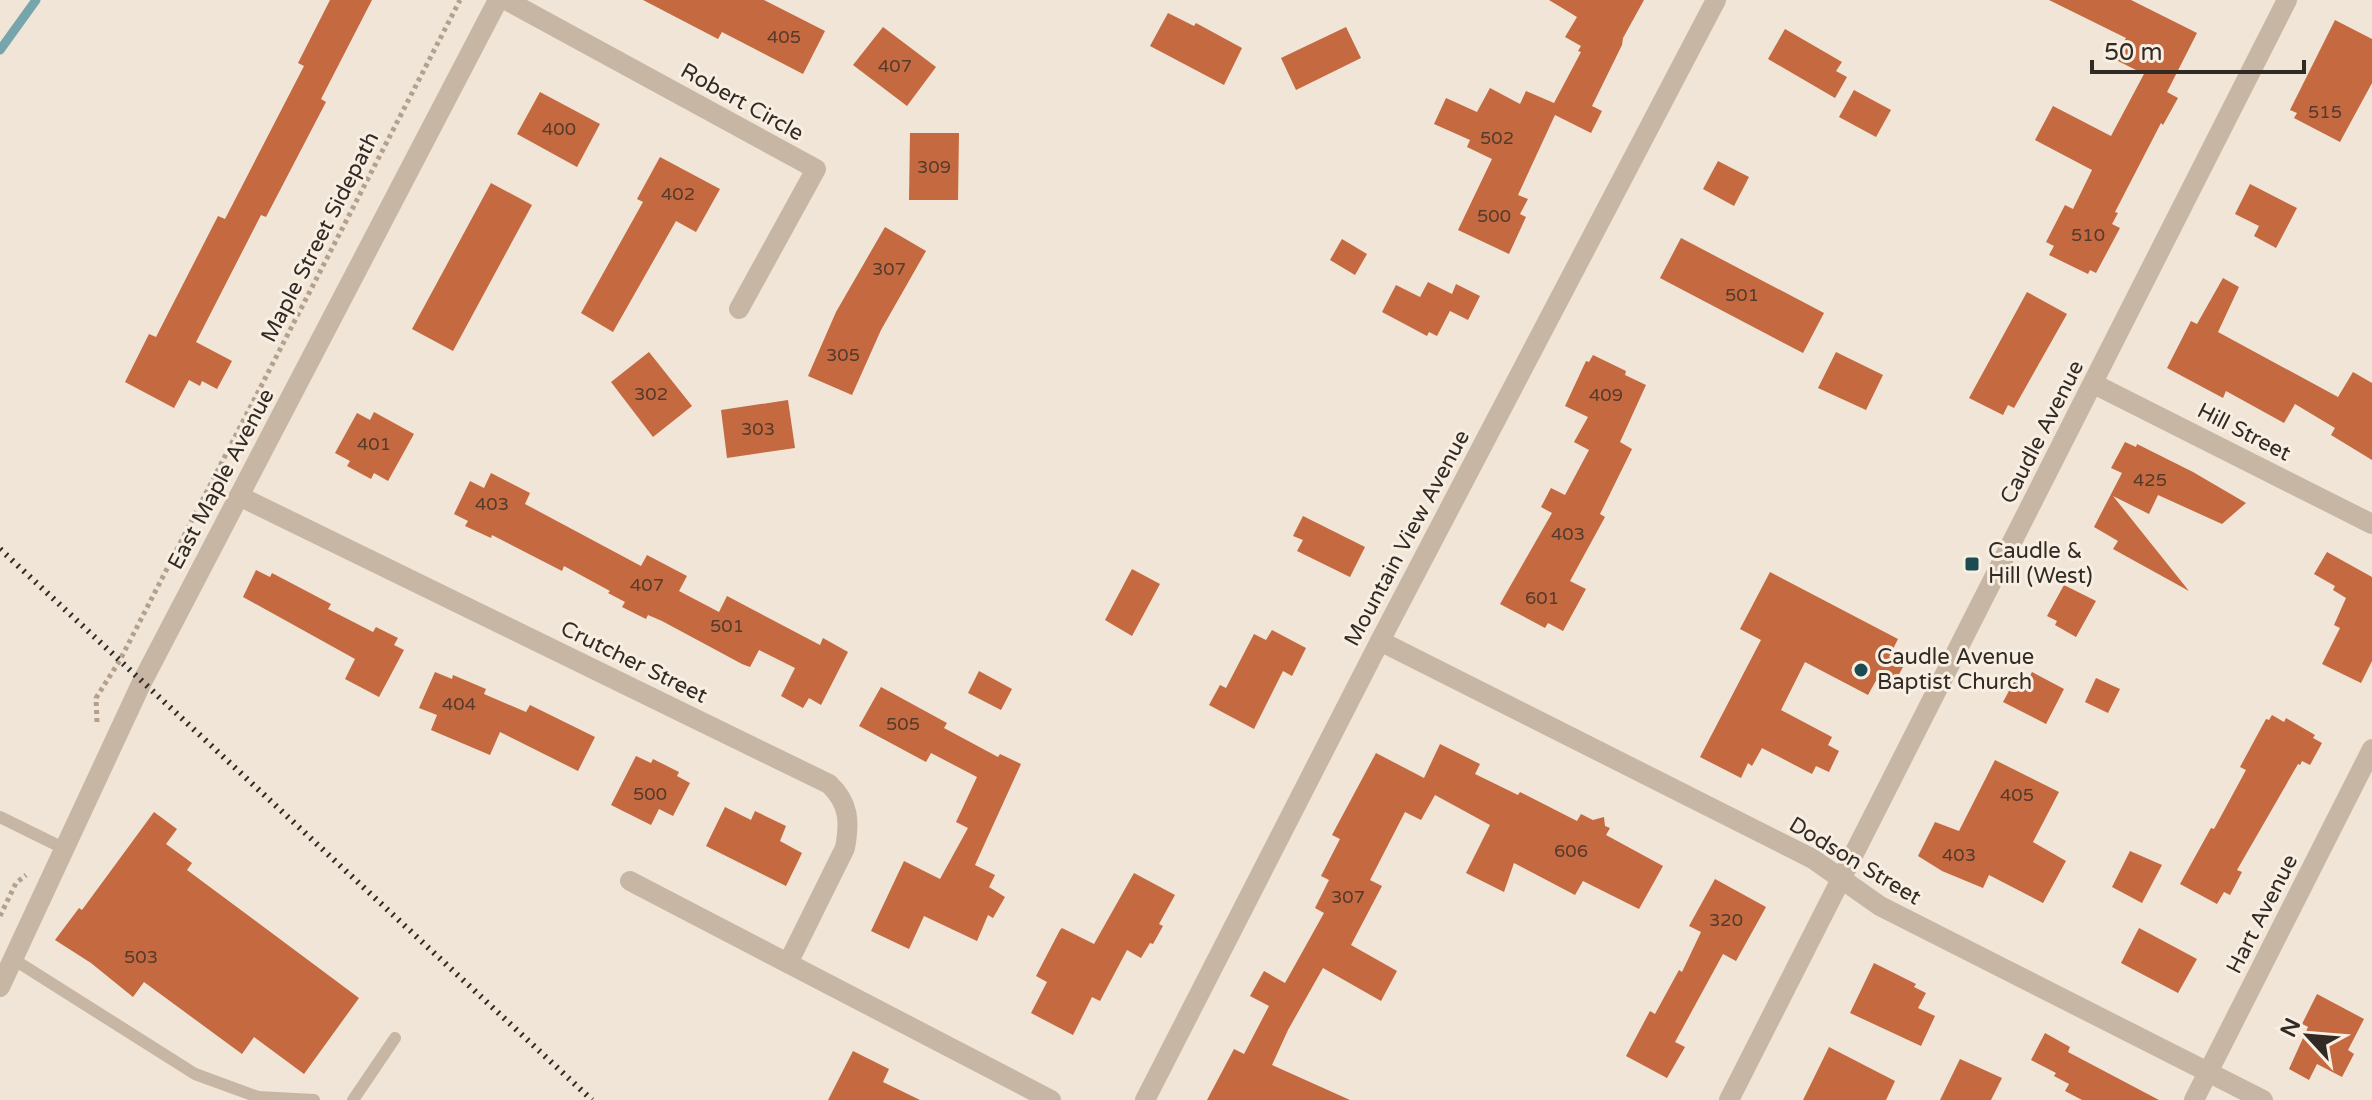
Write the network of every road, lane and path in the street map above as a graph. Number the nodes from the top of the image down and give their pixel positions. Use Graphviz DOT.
graph roads {
  1 [pos="460,0"];
  2 [pos="498,0"];
  3 [pos="506,0"];
  4 [pos="1716,0"];
  5 [pos="2287,0"];
  6 [pos="739,309"];
  7 [pos="2094,384"];
  8 [pos="239,496"];
  9 [pos="2372,524"];
  10 [pos="1380,641"];
  11 [pos="91,733"];
  12 [pos="2372,749"];
  13 [pos="0,817"];
  14 [pos="44,839"];
  15 [pos="65,849"];
  16 [pos="1841,879"];
  17 [pos="630,881"];
  18 [pos="0,916"];
  19 [pos="13,959"];
  20 [pos="788,963"];
  21 [pos="0,987"];
  22 [pos="395,1038"];
  23 [pos="2209,1071"];
  24 [pos="257,1098"];
  25 [pos="314,1100"];
  26 [pos="353,1100"];
  27 [pos="1051,1100"];
  28 [pos="1145,1100"];
  29 [pos="1729,1100"];
  30 [pos="2194,1100"];
  31 [pos="2263,1100"];
  1 -- 11 [label="path, Maple Street Sidepath"];
  2 -- 8 [label="street, East Maple Avenue"];
  3 -- 6 [label="street, Robert Circle"];
  4 -- 10 [label="street, Mountain View Avenue"];
  5 -- 7 [label="street, Caudle Avenue"];
  7 -- 9 [label="street, Hill Street"];
  7 -- 16 [label="street, Caudle Avenue"];
  8 -- 15 [label="street, East Maple Avenue"];
  8 -- 20 [label="street, Crutcher Street"];
  10 -- 16 [label="street, Dodson Street"];
  10 -- 28 [label="street, Mountain View Avenue"];
  12 -- 23 [label="street, Hart Avenue"];
  13 -- 14 [label="lane"];
  14 -- 15 [label="lane"];
  14 -- 18 [label="path"];
  15 -- 19 [label="street, East Maple Avenue"];
  16 -- 23 [label="street, Dodson Street"];
  16 -- 29 [label="street, Caudle Avenue"];
  17 -- 20 [label="street"];
  19 -- 21 [label="street, East Maple Avenue"];
  19 -- 24 [label="lane"];
  20 -- 27 [label="street"];
  22 -- 26 [label="lane"];
  23 -- 30 [label="street, Hart Avenue"];
  23 -- 31 [label="street, Dodson Street"];
  24 -- 25 [label="lane"];
}
